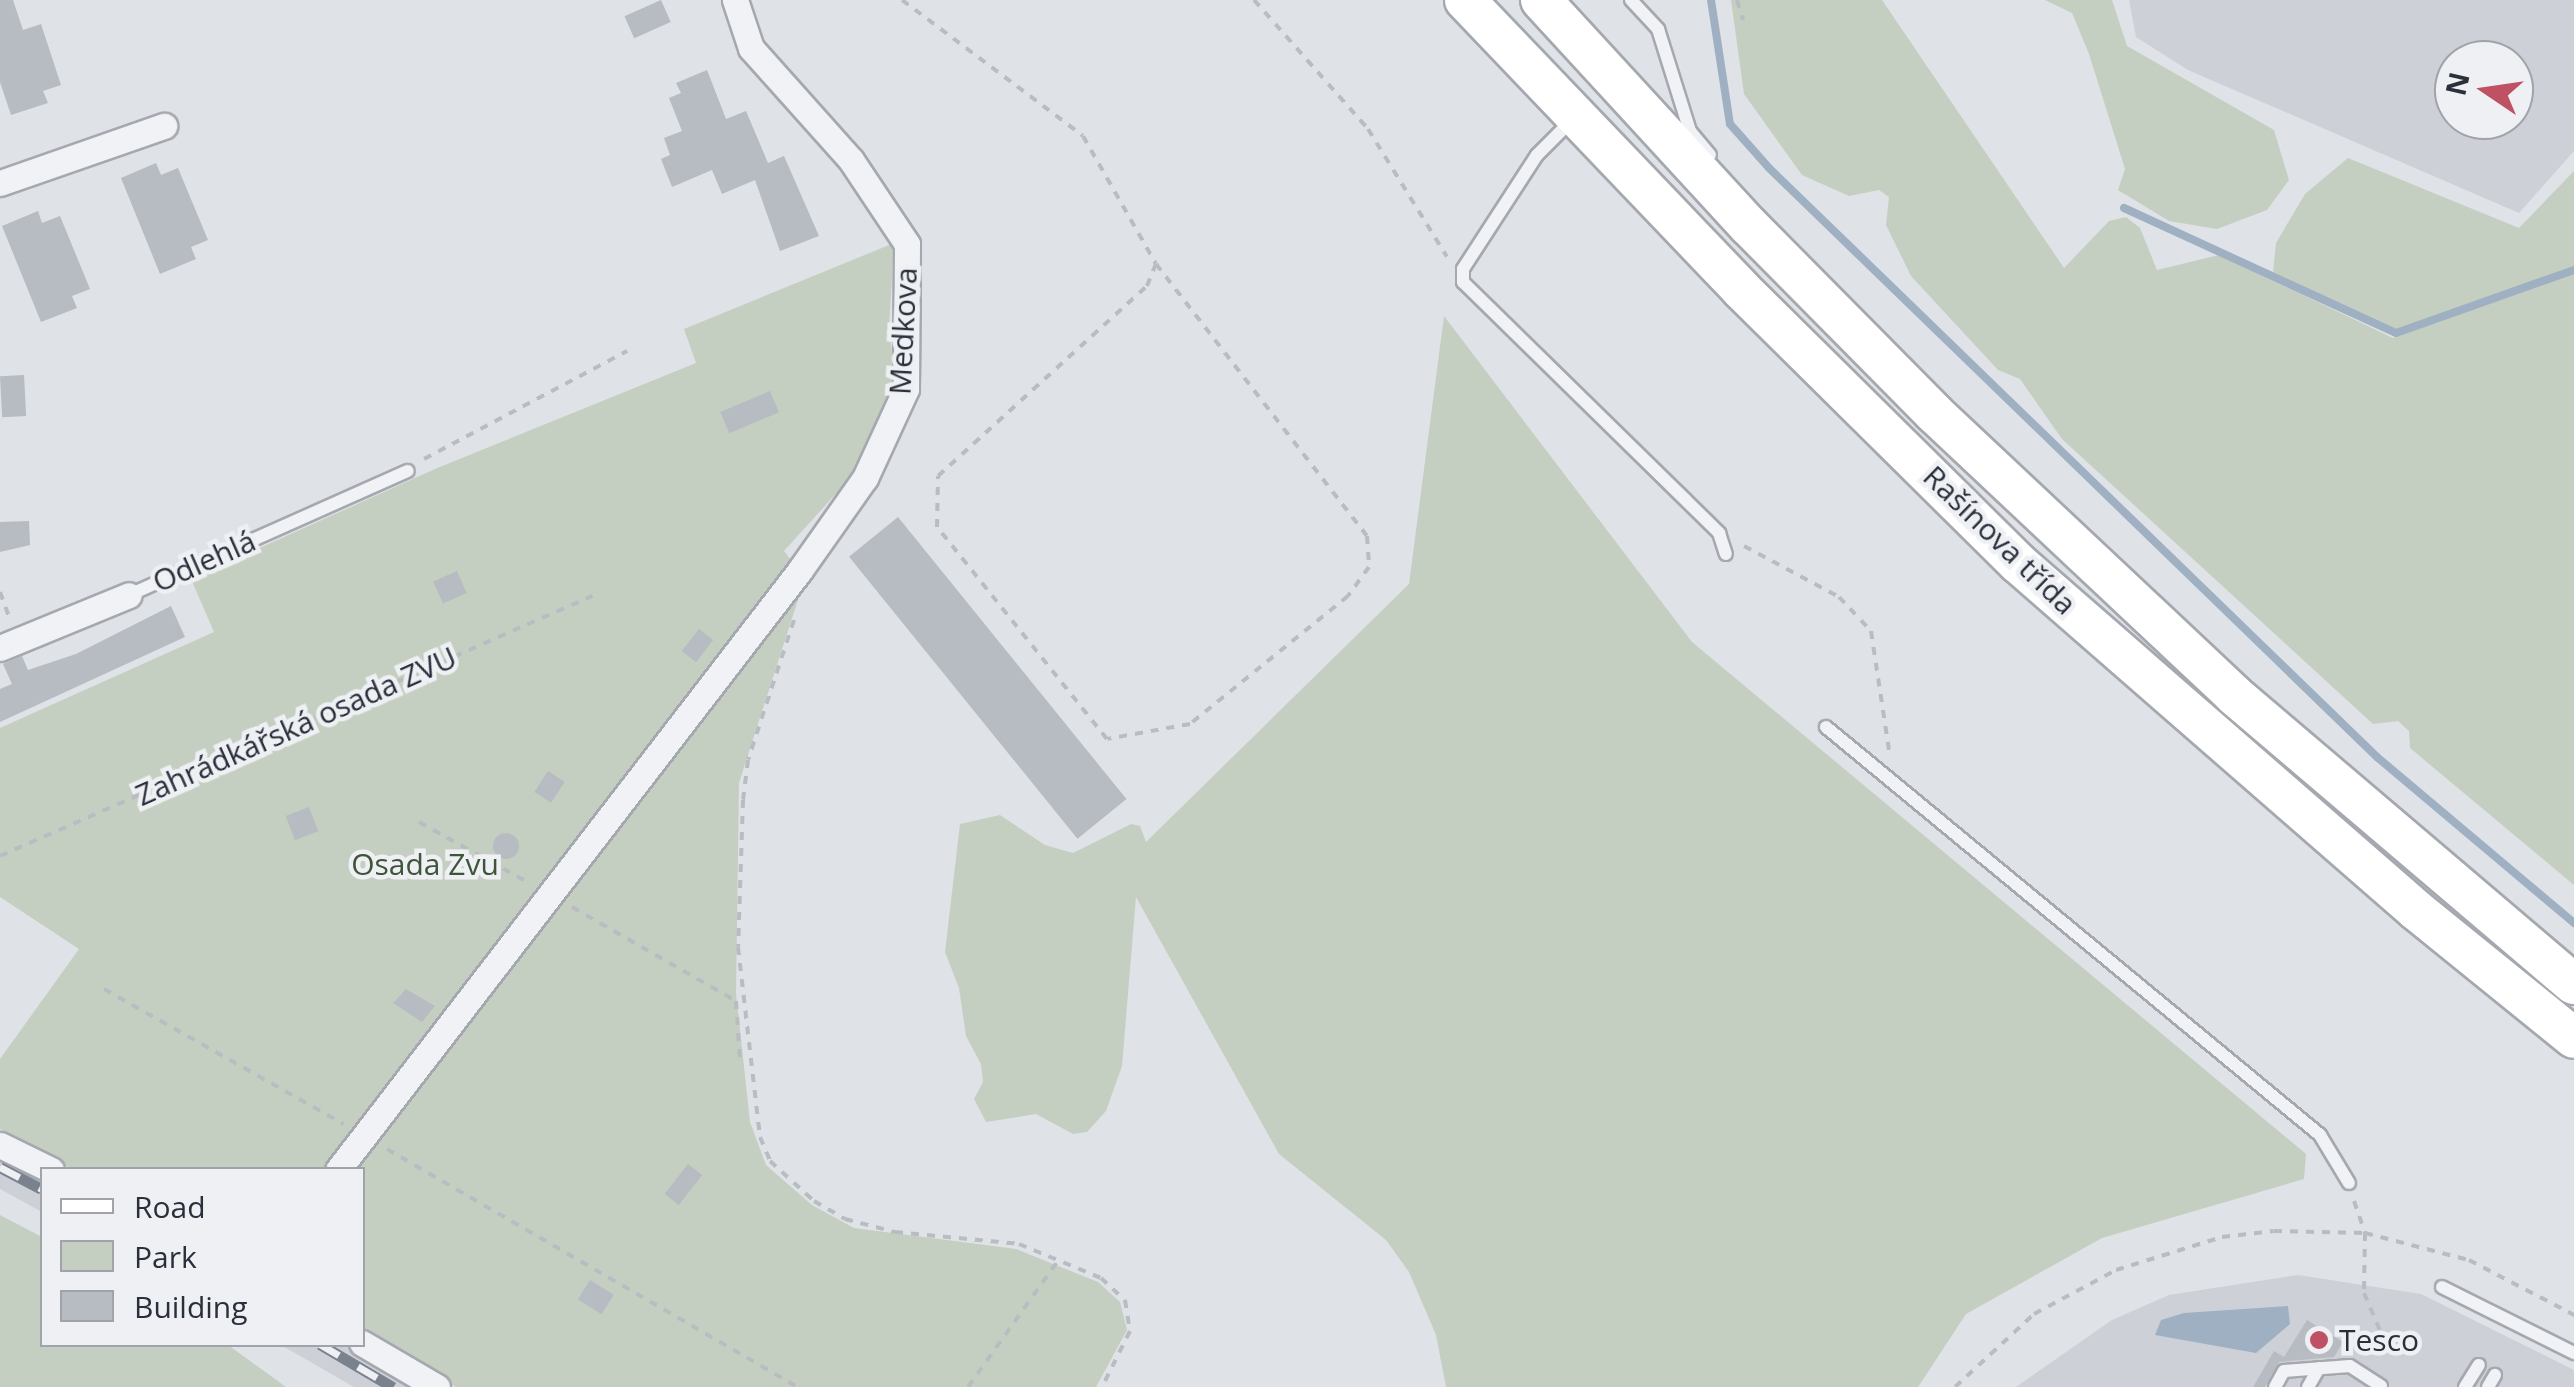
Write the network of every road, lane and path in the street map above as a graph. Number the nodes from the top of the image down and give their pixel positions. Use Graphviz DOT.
graph roads {
  1 [pos="735,0"];
  2 [pos="902,0"];
  3 [pos="1254,0"];
  4 [pos="1542,0"];
  5 [pos="1631,0"];
  6 [pos="1737,0"];
  7 [pos="1464,2"];
  8 [pos="1743,20"];
  9 [pos="1575,116"];
  10 [pos="164,126"];
  11 [pos="1722,170"];
  12 [pos="0,182"];
  13 [pos="1732,182"];
  14 [pos="1749,226"];
  15 [pos="1156,264"];
  16 [pos="1463,282"];
  17 [pos="626,352"];
  18 [pos="408,470"];
  19 [pos="1721,536"];
  20 [pos="1726,554"];
  21 [pos="129,594"];
  22 [pos="592,596"];
  23 [pos="796,616"];
  24 [pos="0,648"];
  25 [pos="1826,727"];
  26 [pos="1894,785"];
  27 [pos="418,822"];
  28 [pos="0,856"];
  29 [pos="550,894"];
  30 [pos="2574,984"];
  31 [pos="104,988"];
  32 [pos="2574,1038"];
  33 [pos="740,1060"];
  34 [pos="364,1135"];
  35 [pos="0,1144"];
  36 [pos="45,1167"];
  37 [pos="340,1167"];
  38 [pos="2349,1184"];
  39 [pos="2360,1222"];
  40 [pos="2365,1233"];
  41 [pos="1060,1260"];
  42 [pos="2442,1287"];
  43 [pos="2574,1314"];
  44 [pos="365,1345"];
  45 [pos="2401,1351"];
  46 [pos="2574,1353"];
  47 [pos="2479,1365"];
  48 [pos="2319,1368"];
  49 [pos="2381,1386"];
  50 [pos="437,1387"];
  51 [pos="798,1387"];
  52 [pos="968,1387"];
  53 [pos="1102,1387"];
  54 [pos="1955,1387"];
  55 [pos="2274,1387"];
  56 [pos="2308,1387"];
  57 [pos="2465,1387"];
  1 -- 29 [label="street, Medkova"];
  2 -- 15 [label="path"];
  3 -- 16 [label="path"];
  4 -- 14 [label="main road, Rašínova třída"];
  5 -- 11 [label="lane"];
  6 -- 8 [label="path"];
  7 -- 9 [label="main road, Rašínova třída"];
  9 -- 16 [label="lane"];
  9 -- 32 [label="main road, Rašínova třída"];
  10 -- 12 [label="street"];
  13 -- 14 [label="lane"];
  14 -- 30 [label="main road, Rašínova třída"];
  15 -- 15 [label="path"];
  16 -- 19 [label="lane"];
  17 -- 18 [label="path"];
  18 -- 21 [label="lane, Odlehlá"];
  19 -- 20 [label="lane"];
  19 -- 26 [label="path"];
  21 -- 24 [label="street, Odlehlá"];
  22 -- 28 [label="path, Zahrádkářská osada ZVU"];
  23 -- 41 [label="path"];
  25 -- 26 [label="lane"];
  26 -- 38 [label="lane"];
  27 -- 29 [label="path"];
  29 -- 33 [label="path"];
  29 -- 34 [label="street"];
  31 -- 34 [label="path"];
  34 -- 37 [label="street"];
  34 -- 51 [label="path"];
  35 -- 36 [label="street"];
  39 -- 40 [label="path"];
  40 -- 43 [label="path"];
  40 -- 45 [label="path"];
  40 -- 54 [label="path"];
  41 -- 52 [label="path"];
  41 -- 53 [label="path"];
  42 -- 46 [label="lane"];
  44 -- 50 [label="street"];
  47 -- 57 [label="lane"];
  48 -- 49 [label="lane"];
  48 -- 55 [label="lane"];
  48 -- 56 [label="lane"];
}
